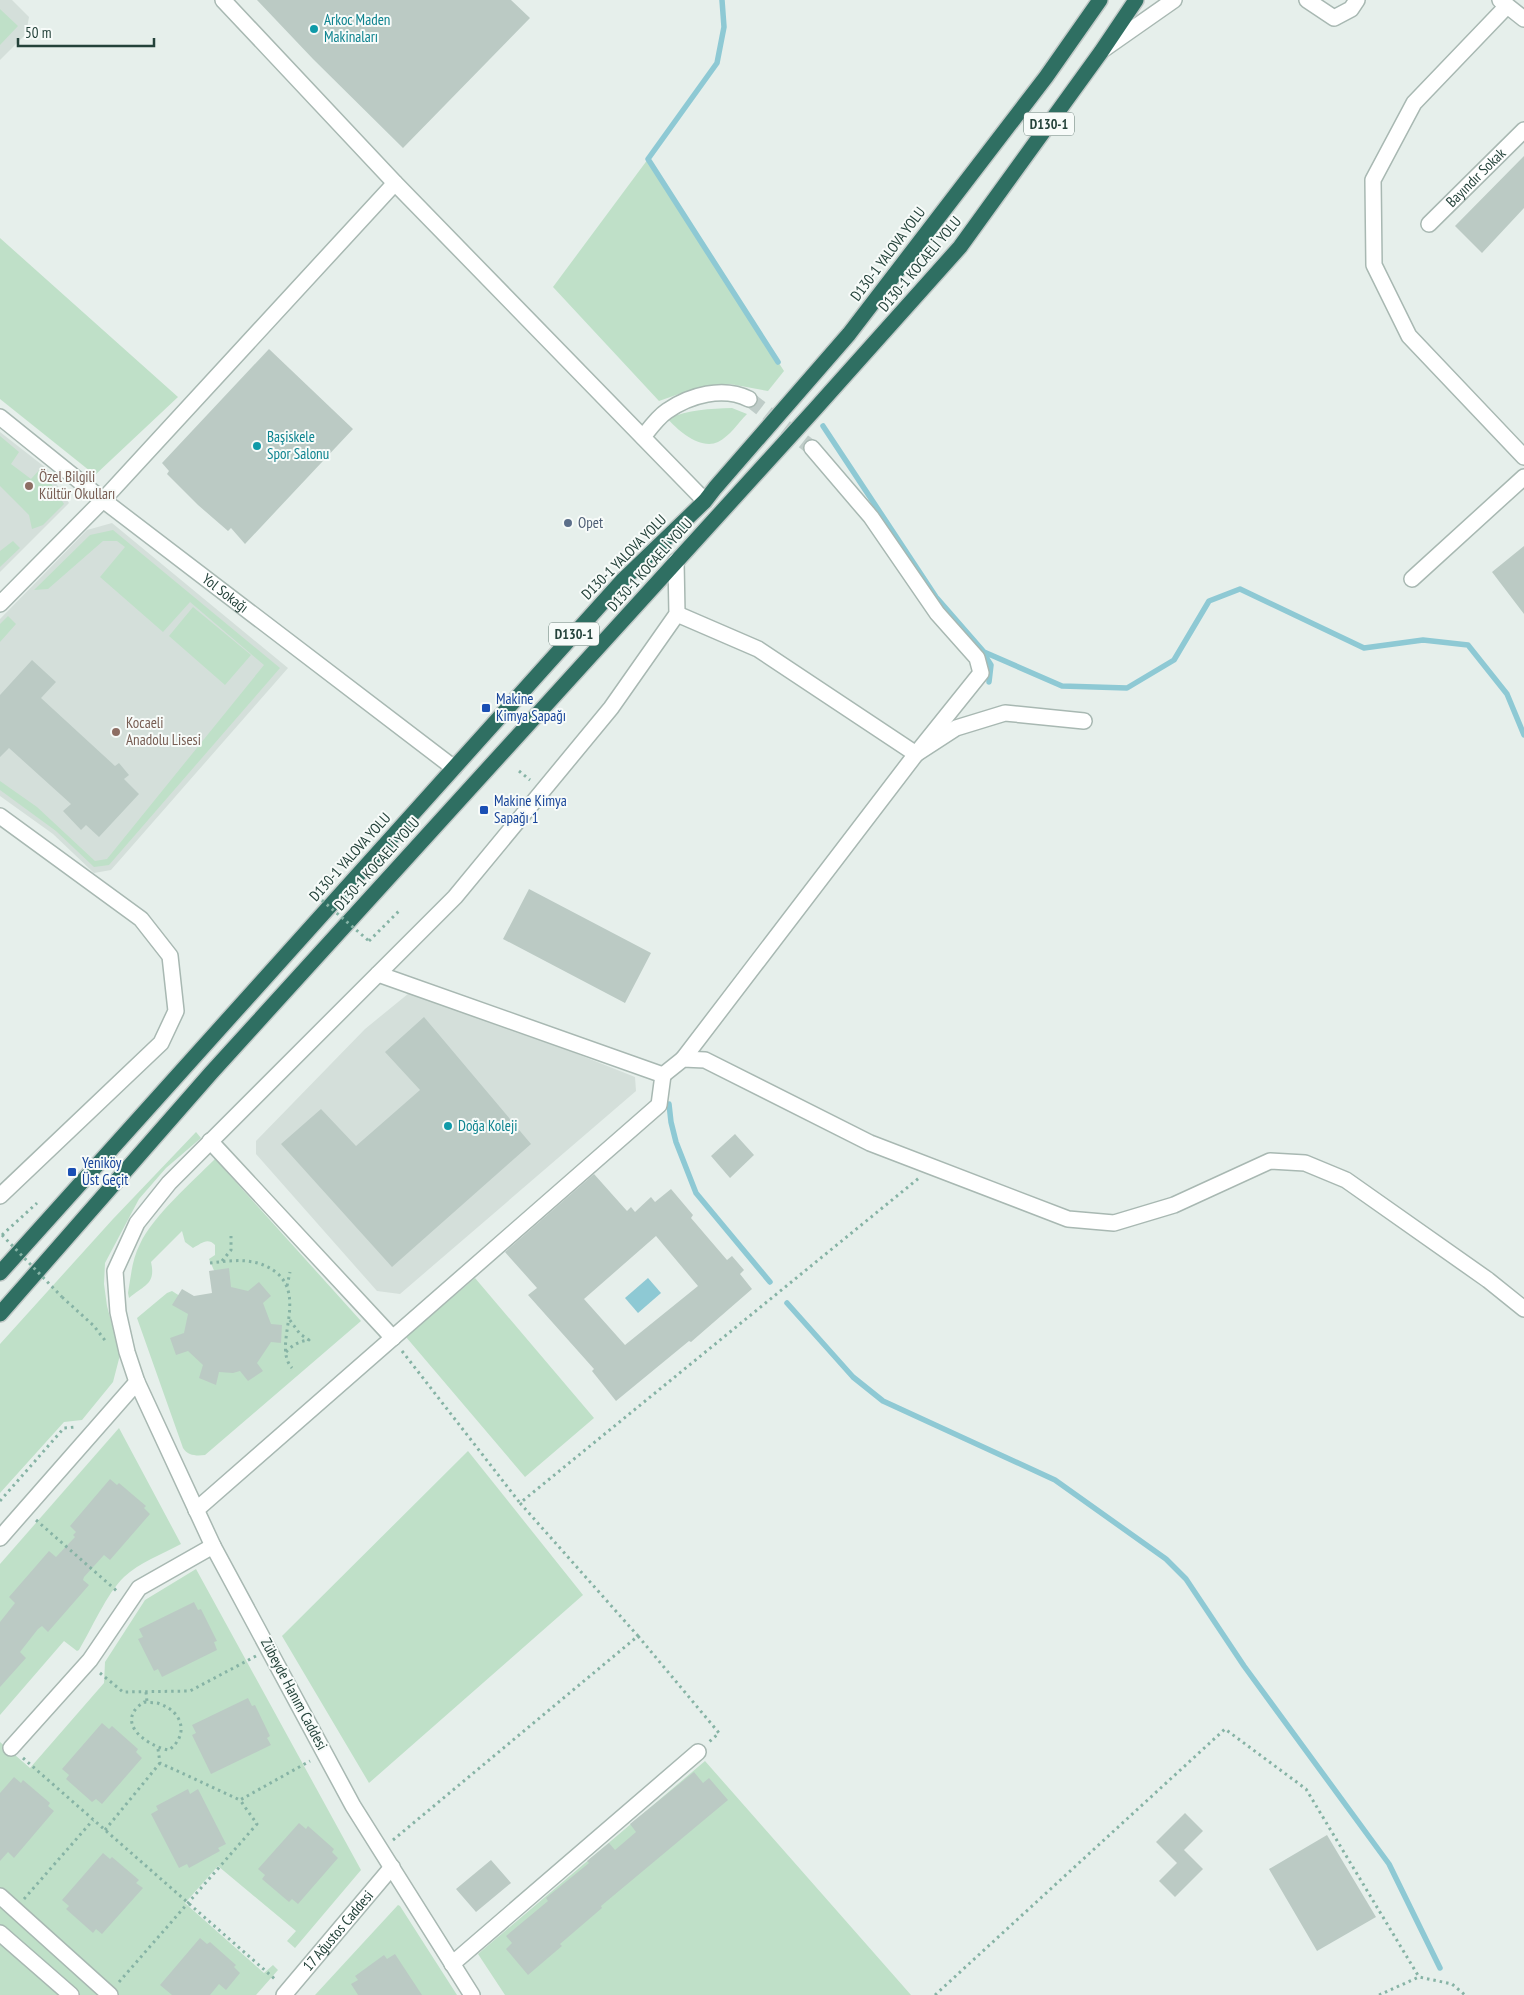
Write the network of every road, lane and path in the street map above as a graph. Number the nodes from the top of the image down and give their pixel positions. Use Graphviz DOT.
graph roads {
  1 [pos="223,0"];
  2 [pos="1100,0"];
  3 [pos="1136,0"];
  4 [pos="1174,0"];
  5 [pos="1307,0"];
  6 [pos="1357,0"];
  7 [pos="1504,3"];
  8 [pos="1524,19"];
  9 [pos="1101,52"];
  10 [pos="1524,130"];
  11 [pos="395,183"];
  12 [pos="1429,224"];
  13 [pos="749,399"];
  14 [pos="0,417"];
  15 [pos="642,437"];
  16 [pos="812,448"];
  17 [pos="1524,457"];
  18 [pos="1524,477"];
  19 [pos="103,500"];
  20 [pos="706,501"];
  21 [pos="676,561"];
  22 [pos="1412,579"];
  23 [pos="0,604"];
  24 [pos="677,614"];
  25 [pos="1084,721"];
  26 [pos="916,754"];
  27 [pos="454,768"];
  28 [pos="0,816"];
  29 [pos="317,896"];
  30 [pos="399,912"];
  31 [pos="378,974"];
  32 [pos="682,1058"];
  33 [pos="663,1075"];
  34 [pos="210,1141"];
  35 [pos="932,1167"];
  36 [pos="0,1196"];
  37 [pos="37,1203"];
  38 [pos="231,1236"];
  39 [pos="222,1261"];
  40 [pos="210,1262"];
  41 [pos="290,1272"];
  42 [pos="0,1273"];
  43 [pos="287,1288"];
  44 [pos="1524,1309"];
  45 [pos="0,1314"];
  46 [pos="289,1319"];
  47 [pos="393,1338"];
  48 [pos="110,1346"];
  49 [pos="286,1352"];
  50 [pos="292,1368"];
  51 [pos="137,1382"];
  52 [pos="84,1425"];
  53 [pos="0,1501"];
  54 [pos="520,1503"];
  55 [pos="24,1510"];
  56 [pos="196,1510"];
  57 [pos="0,1538"];
  58 [pos="213,1546"];
  59 [pos="130,1602"];
  60 [pos="638,1636"];
  61 [pos="270,1649"];
  62 [pos="88,1663"];
  63 [pos="146,1692"];
  64 [pos="147,1702"];
  65 [pos="11,1748"];
  66 [pos="158,1749"];
  67 [pos="325,1752"];
  68 [pos="698,1752"];
  69 [pos="160,1764"];
  70 [pos="240,1800"];
  71 [pos="93,1820"];
  72 [pos="105,1830"];
  73 [pos="381,1850"];
  74 [pos="392,1867"];
  75 [pos="0,1896"];
  76 [pos="188,1904"];
  77 [pos="15,1909"];
  78 [pos="0,1933"];
  79 [pos="452,1964"];
  80 [pos="1419,1978"];
  81 [pos="286,1993"];
  82 [pos="109,1994"];
  83 [pos="71,1995"];
  84 [pos="472,1995"];
  85 [pos="935,1995"];
  86 [pos="1378,1995"];
  87 [pos="1465,1995"];
  1 -- 11 [label="street"];
  2 -- 20 [label="highway, D130-1 YALOVA YOLU / D130-1"];
  3 -- 9 [label="highway, D130-1 KOCAELİ YOLU / D130-1"];
  4 -- 9 [label="street"];
  5 -- 6 [label="street"];
  7 -- 8 [label="street"];
  7 -- 17 [label="street"];
  9 -- 21 [label="highway, D130-1 KOCAELİ YOLU / D130-1"];
  10 -- 12 [label="street, Bayındır Sokak"];
  11 -- 15 [label="street"];
  11 -- 19 [label="street"];
  13 -- 15 [label="street"];
  14 -- 19 [label="street, Yol Sokağı"];
  15 -- 20 [label="street"];
  16 -- 26 [label="street"];
  18 -- 22 [label="street"];
  19 -- 23 [label="street"];
  19 -- 27 [label="street, Yol Sokağı"];
  20 -- 27 [label="highway, D130-1 YALOVA YOLU / D130-1"];
  21 -- 24 [label="street"];
  21 -- 45 [label="highway, D130-1 KOCAELİ YOLU / D130-1"];
  24 -- 26 [label="street"];
  24 -- 31 [label="street, Zübeyde Hanım Caddesi"];
  25 -- 26 [label="street"];
  26 -- 32 [label="street"];
  27 -- 42 [label="highway, D130-1 YALOVA YOLU / D130-1"];
  28 -- 36 [label="street"];
  29 -- 30 [label="path, bridge"];
  31 -- 33 [label="street"];
  31 -- 34 [label="street, Zübeyde Hanım Caddesi"];
  32 -- 33 [label="street"];
  32 -- 35 [label="street"];
  33 -- 47 [label="street"];
  34 -- 47 [label="street"];
  34 -- 51 [label="street, Zübeyde Hanım Caddesi"];
  35 -- 44 [label="street"];
  35 -- 54 [label="path"];
  37 -- 48 [label="path, bridge"];
  38 -- 39 [label="path"];
  39 -- 40 [label="path"];
  39 -- 43 [label="path"];
  41 -- 43 [label="path"];
  43 -- 46 [label="path"];
  46 -- 49 [label="path"];
  46 -- 49 [label="path"];
  47 -- 54 [label="path"];
  47 -- 56 [label="street"];
  49 -- 50 [label="path"];
  51 -- 55 [label="street"];
  51 -- 56 [label="street, Zübeyde Hanım Caddesi"];
  52 -- 53 [label="path"];
  54 -- 60 [label="path"];
  55 -- 57 [label="street"];
  55 -- 59 [label="path"];
  56 -- 58 [label="street, Zübeyde Hanım Caddesi"];
  58 -- 59 [label="street"];
  58 -- 61 [label="street, Zübeyde Hanım Caddesi"];
  59 -- 62 [label="street"];
  60 -- 68 [label="path"];
  60 -- 73 [label="path"];
  61 -- 63 [label="path"];
  61 -- 67 [label="street, Zübeyde Hanım Caddesi"];
  62 -- 63 [label="path"];
  62 -- 65 [label="street"];
  63 -- 64 [label="path"];
  64 -- 66 [label="path"];
  64 -- 66 [label="path"];
  65 -- 71 [label="path"];
  66 -- 69 [label="path"];
  67 -- 70 [label="path"];
  67 -- 73 [label="street, Zübeyde Hanım Caddesi"];
  68 -- 79 [label="street"];
  69 -- 70 [label="path"];
  69 -- 72 [label="path"];
  70 -- 76 [label="path"];
  71 -- 72 [label="path"];
  71 -- 77 [label="path"];
  72 -- 76 [label="path"];
  73 -- 74 [label="street, Zübeyde Hanım Caddesi"];
  74 -- 79 [label="street, Zübeyde Hanım Caddesi"];
  74 -- 81 [label="street, 17 Ağustos Caddesi"];
  75 -- 77 [label="street"];
  76 -- 81 [label="path"];
  76 -- 82 [label="path"];
  77 -- 82 [label="street"];
  78 -- 83 [label="street"];
  79 -- 84 [label="street, Zübeyde Hanım Caddesi"];
  80 -- 85 [label="path"];
  80 -- 86 [label="path"];
  80 -- 87 [label="path"];
}
